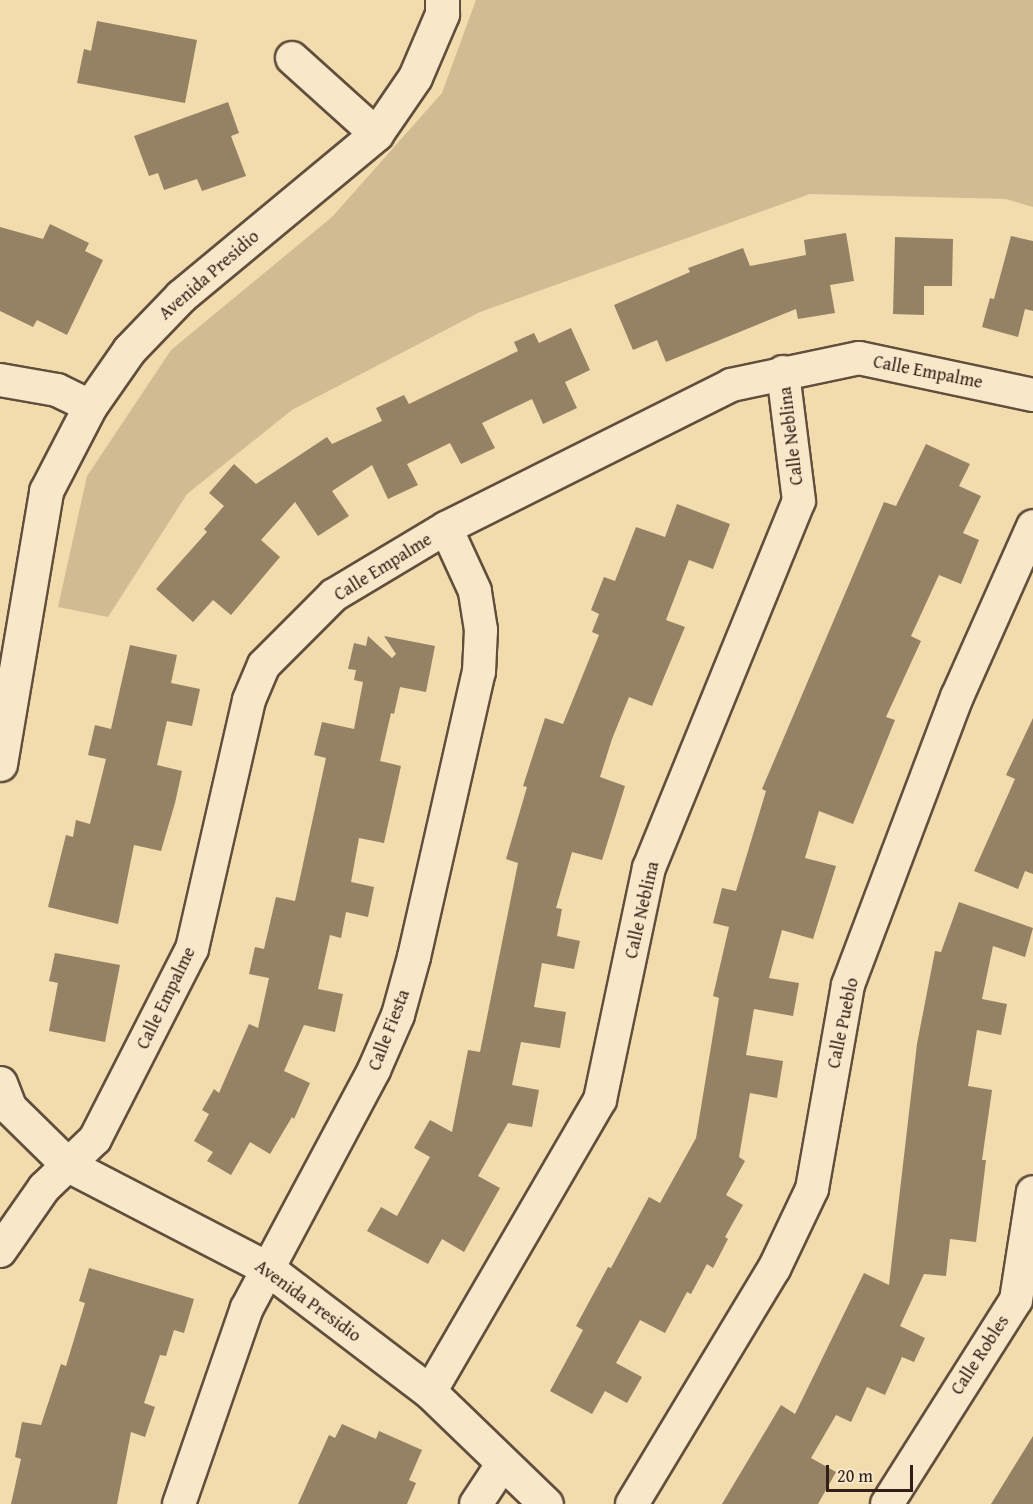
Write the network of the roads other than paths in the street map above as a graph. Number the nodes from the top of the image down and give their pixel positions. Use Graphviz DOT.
graph roads {
  1 [pos="442,0"];
  2 [pos="292,58"];
  3 [pos="376,134"];
  4 [pos="783,372"];
  5 [pos="0,380"];
  6 [pos="1033,394"];
  7 [pos="90,406"];
  8 [pos="1033,526"];
  9 [pos="446,528"];
  10 [pos="0,764"];
  11 [pos="0,1083"];
  12 [pos="68,1165"];
  13 [pos="1033,1192"];
  14 [pos="0,1251"];
  15 [pos="267,1268"];
  16 [pos="430,1392"];
  17 [pos="503,1463"];
  18 [pos="179,1504"];
  19 [pos="476,1504"];
  20 [pos="546,1504"];
  21 [pos="632,1504"];
  22 [pos="887,1504"];
  1 -- 3 [label="street, Avenida Presidio"];
  2 -- 3 [label="street"];
  3 -- 7 [label="street, Avenida Presidio"];
  4 -- 6 [label="street, Calle Empalme"];
  4 -- 9 [label="street, Calle Empalme"];
  4 -- 16 [label="street, Calle Neblina"];
  5 -- 7 [label="street"];
  7 -- 10 [label="street, Avenida Presidio"];
  8 -- 21 [label="street, Calle Pueblo"];
  9 -- 12 [label="street, Calle Empalme"];
  9 -- 15 [label="street, Calle Fiesta"];
  11 -- 12 [label="street, Avenida Presidio"];
  12 -- 14 [label="street, Calle Empalme"];
  12 -- 15 [label="street, Avenida Presidio"];
  13 -- 22 [label="street, Calle Robles"];
  15 -- 16 [label="street, Avenida Presidio"];
  15 -- 18 [label="street, Calle Fiesta"];
  16 -- 17 [label="street, Avenida Presidio"];
  17 -- 19 [label="street"];
  17 -- 20 [label="street, Avenida Presidio"];
}
